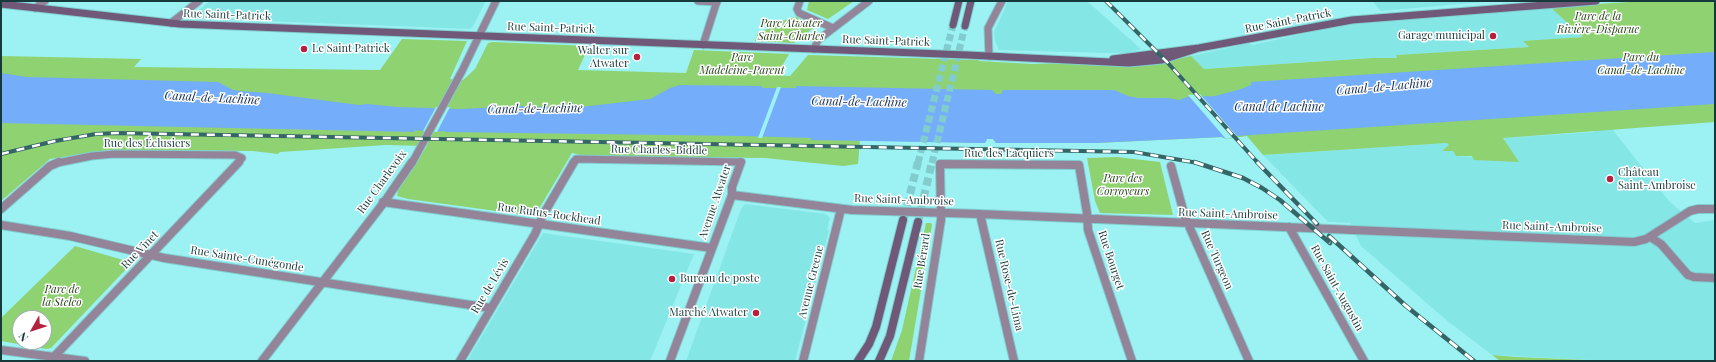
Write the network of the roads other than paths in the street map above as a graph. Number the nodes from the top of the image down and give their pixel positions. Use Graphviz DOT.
graph roads {
  1 [pos="45,1"];
  2 [pos="199,1"];
  3 [pos="496,1"];
  4 [pos="698,1"];
  5 [pos="800,1"];
  6 [pos="869,1"];
  7 [pos="959,1"];
  8 [pos="970,1"];
  9 [pos="1002,1"];
  10 [pos="1596,1"];
  11 [pos="717,2"];
  12 [pos="1,4"];
  13 [pos="35,8"];
  14 [pos="171,23"];
  15 [pos="953,25"];
  16 [pos="965,26"];
  17 [pos="833,28"];
  18 [pos="480,36"];
  19 [pos="703,45"];
  20 [pos="814,49"];
  21 [pos="989,56"];
  22 [pos="238,156"];
  23 [pos="576,159"];
  24 [pos="741,162"];
  25 [pos="940,164"];
  26 [pos="1079,165"];
  27 [pos="1171,166"];
  28 [pos="732,195"];
  29 [pos="383,202"];
  30 [pos="1,209"];
  31 [pos="841,209"];
  32 [pos="1715,209"];
  33 [pos="940,213"];
  34 [pos="980,214"];
  35 [pos="1087,218"];
  36 [pos="904,220"];
  37 [pos="918,222"];
  38 [pos="1188,223"];
  39 [pos="540,224"];
  40 [pos="1,226"];
  41 [pos="1289,227"];
  42 [pos="1650,237"];
  43 [pos="712,248"];
  44 [pos="151,256"];
  45 [pos="1715,278"];
  46 [pos="322,283"];
  47 [pos="490,308"];
  48 [pos="1,350"];
  49 [pos="52,359"];
  50 [pos="85,361"];
  51 [pos="262,361"];
  52 [pos="460,361"];
  53 [pos="670,361"];
  54 [pos="803,361"];
  55 [pos="858,361"];
  56 [pos="879,361"];
  57 [pos="919,361"];
  58 [pos="1014,361"];
  59 [pos="1132,361"];
  60 [pos="1249,361"];
  61 [pos="1364,361"];
  1 -- 13 [label="street"];
  2 -- 14 [label="street"];
  3 -- 18 [label="street, Rue Charlevoix"];
  4 -- 11 [label="street"];
  5 -- 17 [label="street"];
  6 -- 17 [label="street"];
  7 -- 15 [label="main road"];
  8 -- 16 [label="main road"];
  9 -- 21 [label="street"];
  10 -- 21 [label="main road, Rue Saint-Patrick"];
  11 -- 19 [label="street"];
  12 -- 13 [label="main road, Rue Saint-Patrick"];
  13 -- 14 [label="main road, Rue Saint-Patrick"];
  14 -- 18 [label="main road, Rue Saint-Patrick"];
  17 -- 20 [label="street"];
  18 -- 19 [label="main road, Rue Saint-Patrick"];
  18 -- 29 [label="street, Rue Charlevoix"];
  19 -- 20 [label="main road, Rue Saint-Patrick"];
  20 -- 21 [label="main road, Rue Saint-Patrick"];
  22 -- 30 [label="street, Rue des Éclusiers"];
  22 -- 44 [label="street, Rue Vinet"];
  23 -- 24 [label="street, Rue Charles-Biddle"];
  23 -- 39 [label="street, Rue de Lévis"];
  24 -- 28 [label="street, Avenue Atwater"];
  25 -- 26 [label="street, Rue des Lacquiers"];
  25 -- 33 [label="street, Rue Bérard"];
  26 -- 35 [label="street, Rue Bourget"];
  27 -- 38 [label="street, Rue Turgeon"];
  28 -- 31 [label="street, Rue Saint-Ambroise"];
  28 -- 43 [label="street, Avenue Atwater"];
  29 -- 39 [label="street, Rue Rufus-Rockhead"];
  29 -- 46 [label="street, Rue Charlevoix"];
  31 -- 33 [label="street, Rue Saint-Ambroise"];
  31 -- 54 [label="street, Avenue Greene"];
  32 -- 42 [label="street, Rue Saint-Ambroise"];
  33 -- 34 [label="street, Rue Saint-Ambroise"];
  33 -- 57 [label="street, Rue Bérard"];
  34 -- 35 [label="street, Rue Saint-Ambroise"];
  34 -- 58 [label="street, Rue Rose-de-Lima"];
  35 -- 38 [label="street, Rue Saint-Ambroise"];
  35 -- 59 [label="street, Rue Bourget"];
  36 -- 55 [label="main road"];
  37 -- 56 [label="main road"];
  38 -- 41 [label="street, Rue Saint-Ambroise"];
  38 -- 60 [label="street, Rue Turgeon"];
  39 -- 43 [label="street, Rue Rufus-Rockhead"];
  39 -- 47 [label="street, Rue de Lévis"];
  40 -- 44 [label="street, Rue Sainte-Cunégonde"];
  41 -- 42 [label="street, Rue Saint-Ambroise"];
  41 -- 61 [label="street, Rue Saint-Augustin"];
  42 -- 45 [label="street"];
  43 -- 53 [label="street, Avenue Atwater"];
  44 -- 46 [label="street, Rue Sainte-Cunégonde"];
  44 -- 49 [label="street, Rue Vinet"];
  46 -- 47 [label="street, Rue Sainte-Cunégonde"];
  46 -- 51 [label="street, Rue Charlevoix"];
  47 -- 52 [label="street, Rue de Lévis"];
  48 -- 49 [label="street"];
  49 -- 50 [label="street"];
}
